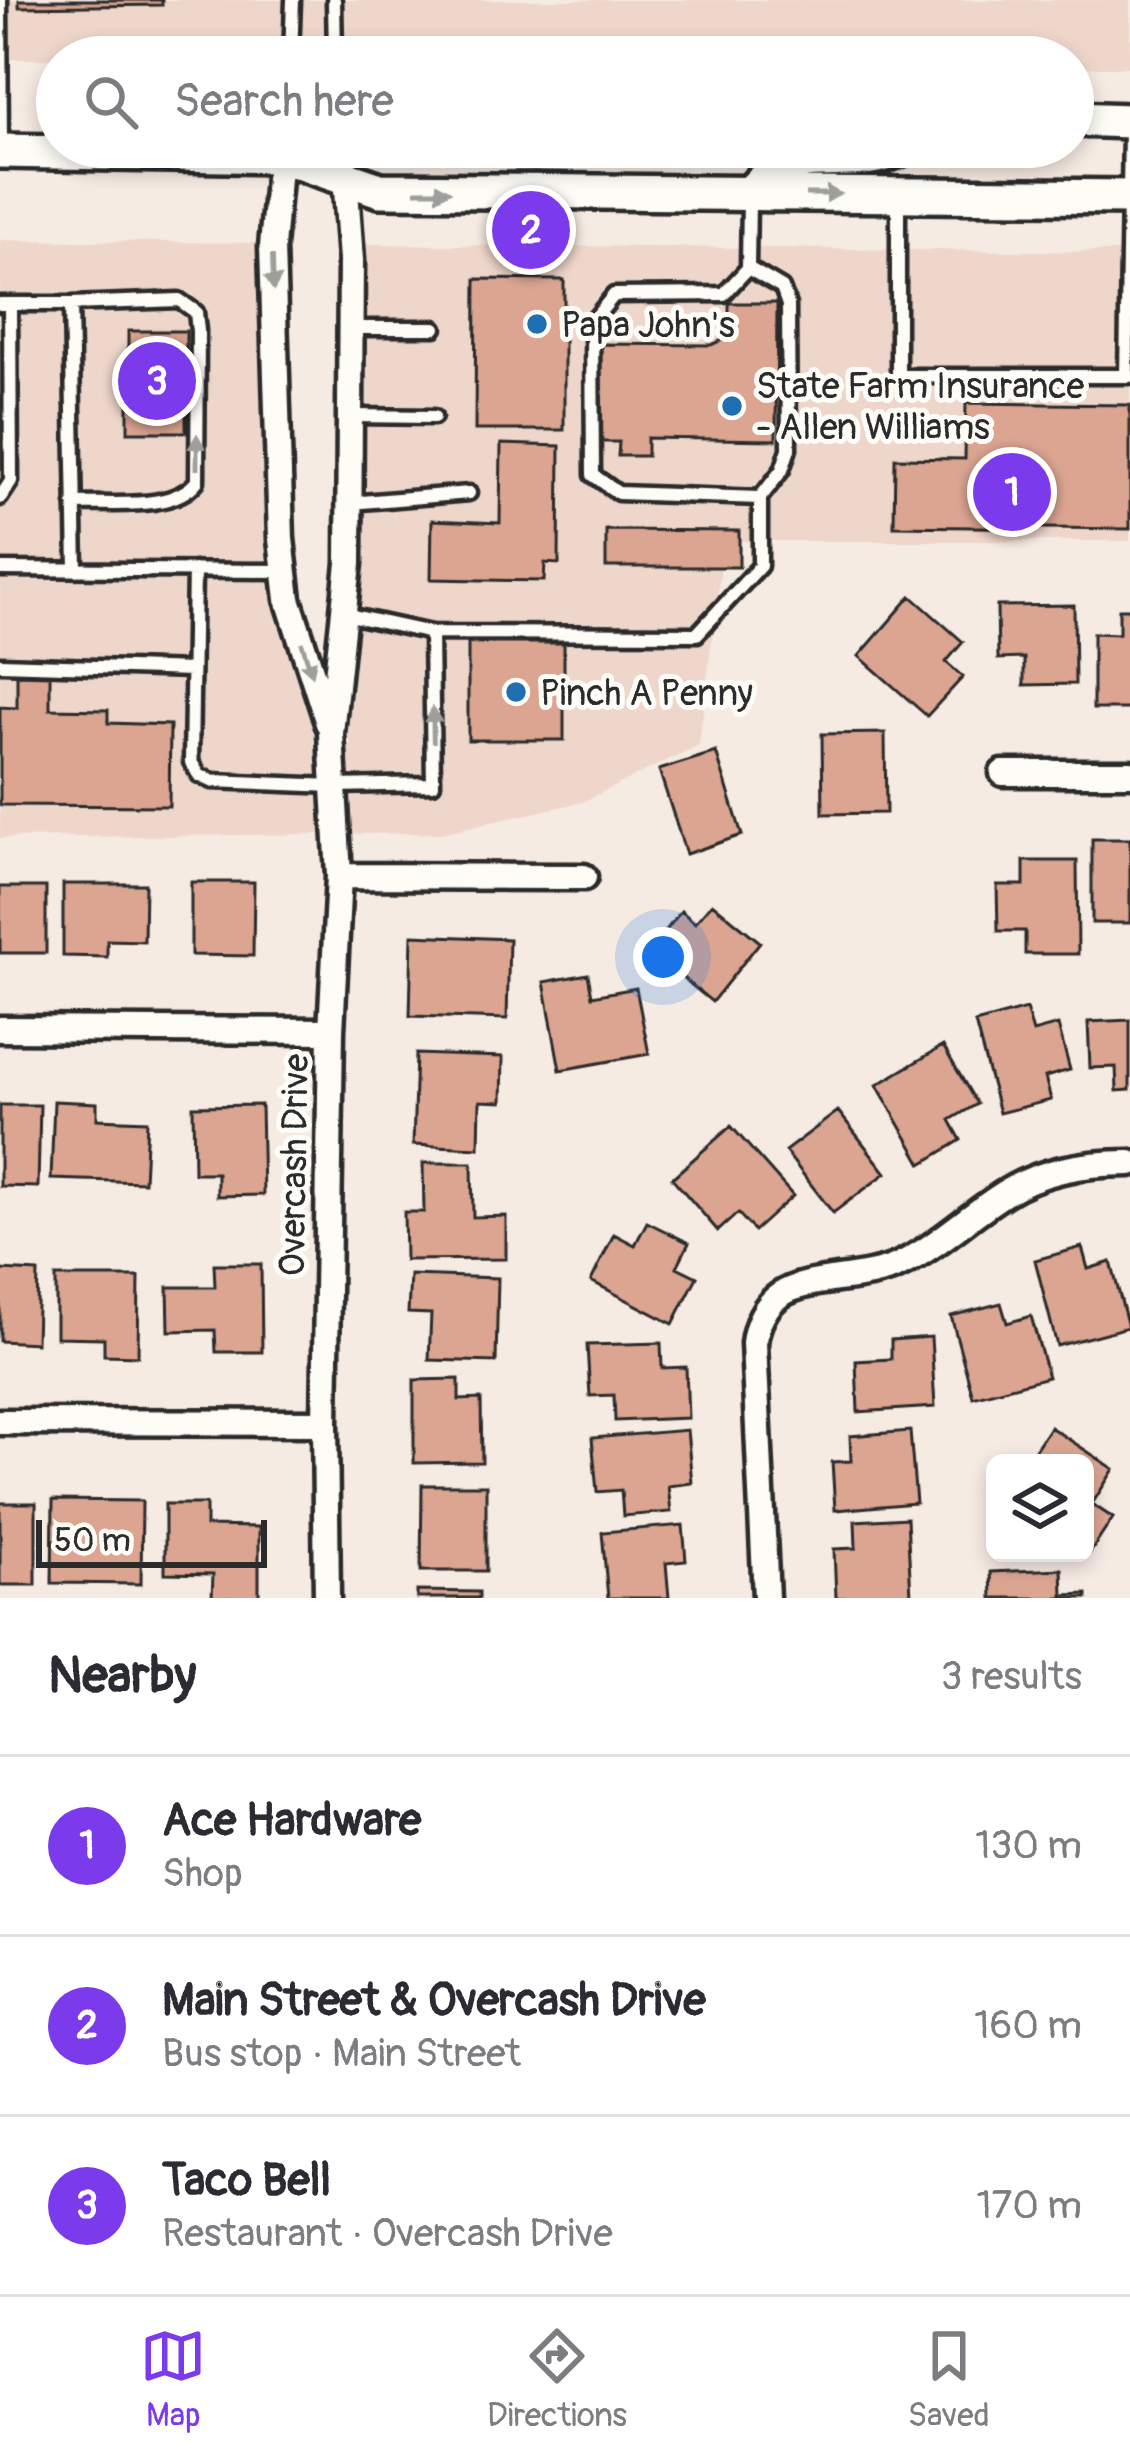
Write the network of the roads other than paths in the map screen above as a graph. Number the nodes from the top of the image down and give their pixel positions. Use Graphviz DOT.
graph roads {
  1 [pos="0,0"];
  2 [pos="293,0"];
  3 [pos="334,0"];
  4 [pos="292,36"];
  5 [pos="335,36"];
  6 [pos="1094,121"];
  7 [pos="1130,125"];
  8 [pos="0,151"];
  9 [pos="36,151"];
  10 [pos="284,168"];
  11 [pos="344,168"];
  12 [pos="351,168"];
  13 [pos="780,168"];
  14 [pos="749,193"];
  15 [pos="898,194"];
  16 [pos="1128,197"];
  17 [pos="748,268"];
  18 [pos="5,304"];
  19 [pos="71,304"];
  20 [pos="351,328"];
  21 [pos="435,328"];
  22 [pos="1128,376"];
  23 [pos="350,416"];
  24 [pos="434,417"];
  25 [pos="469,493"];
  26 [pos="0,498"];
  27 [pos="760,498"];
  28 [pos="350,503"];
  29 [pos="74,504"];
  30 [pos="0,569"];
  31 [pos="76,570"];
  32 [pos="194,570"];
  33 [pos="285,571"];
  34 [pos="344,614"];
  35 [pos="431,633"];
  36 [pos="0,664"];
  37 [pos="192,670"];
  38 [pos="331,733"];
  39 [pos="1003,773"];
  40 [pos="1130,773"];
  41 [pos="334,786"];
  42 [pos="339,876"];
  43 [pos="584,878"];
  44 [pos="0,1029"];
  45 [pos="331,1031"];
  46 [pos="1130,1163"];
  47 [pos="0,1422"];
  48 [pos="325,1423"];
  49 [pos="327,1598"];
  50 [pos="766,1598"];
  1 -- 8 [label="lane"];
  2 -- 4 [label="lane"];
  3 -- 5 [label="lane"];
  6 -- 7 [label="main road"];
  7 -- 16 [label="lane"];
  8 -- 9 [label="main road"];
  10 -- 33 [label="street, Overcash Drive, one-way"];
  11 -- 20 [label="street, Overcash Drive"];
  12 -- 14 [label="main road, one-way"];
  13 -- 14 [label="main road"];
  14 -- 15 [label="main road, one-way"];
  14 -- 17 [label="lane"];
  15 -- 16 [label="main road"];
  15 -- 22 [label="lane"];
  16 -- 22 [label="lane"];
  17 -- 27 [label="lane"];
  17 -- 27 [label="lane"];
  18 -- 19 [label="lane"];
  18 -- 26 [label="lane"];
  19 -- 29 [label="lane"];
  29 -- 19 [label="lane, one-way"];
  20 -- 21 [label="lane"];
  20 -- 23 [label="street, Overcash Drive"];
  23 -- 24 [label="lane"];
  23 -- 28 [label="street, Overcash Drive"];
  25 -- 28 [label="lane"];
  27 -- 35 [label="lane"];
  28 -- 34 [label="street, Overcash Drive"];
  29 -- 31 [label="lane"];
  30 -- 31 [label="lane"];
  31 -- 32 [label="lane"];
  32 -- 33 [label="lane"];
  32 -- 37 [label="lane"];
  33 -- 38 [label="street, Overcash Drive, one-way"];
  34 -- 35 [label="lane"];
  34 -- 38 [label="street, Overcash Drive"];
  41 -- 35 [label="lane, one-way"];
  36 -- 37 [label="lane"];
  37 -- 41 [label="lane"];
  38 -- 41 [label="street, Overcash Drive"];
  39 -- 40 [label="street"];
  41 -- 42 [label="street, Overcash Drive"];
  42 -- 43 [label="street"];
  42 -- 45 [label="street, Overcash Drive"];
  44 -- 45 [label="street"];
  45 -- 48 [label="street, Overcash Drive"];
  46 -- 50 [label="street"];
  47 -- 48 [label="street"];
  48 -- 49 [label="street, Overcash Drive"];
}
